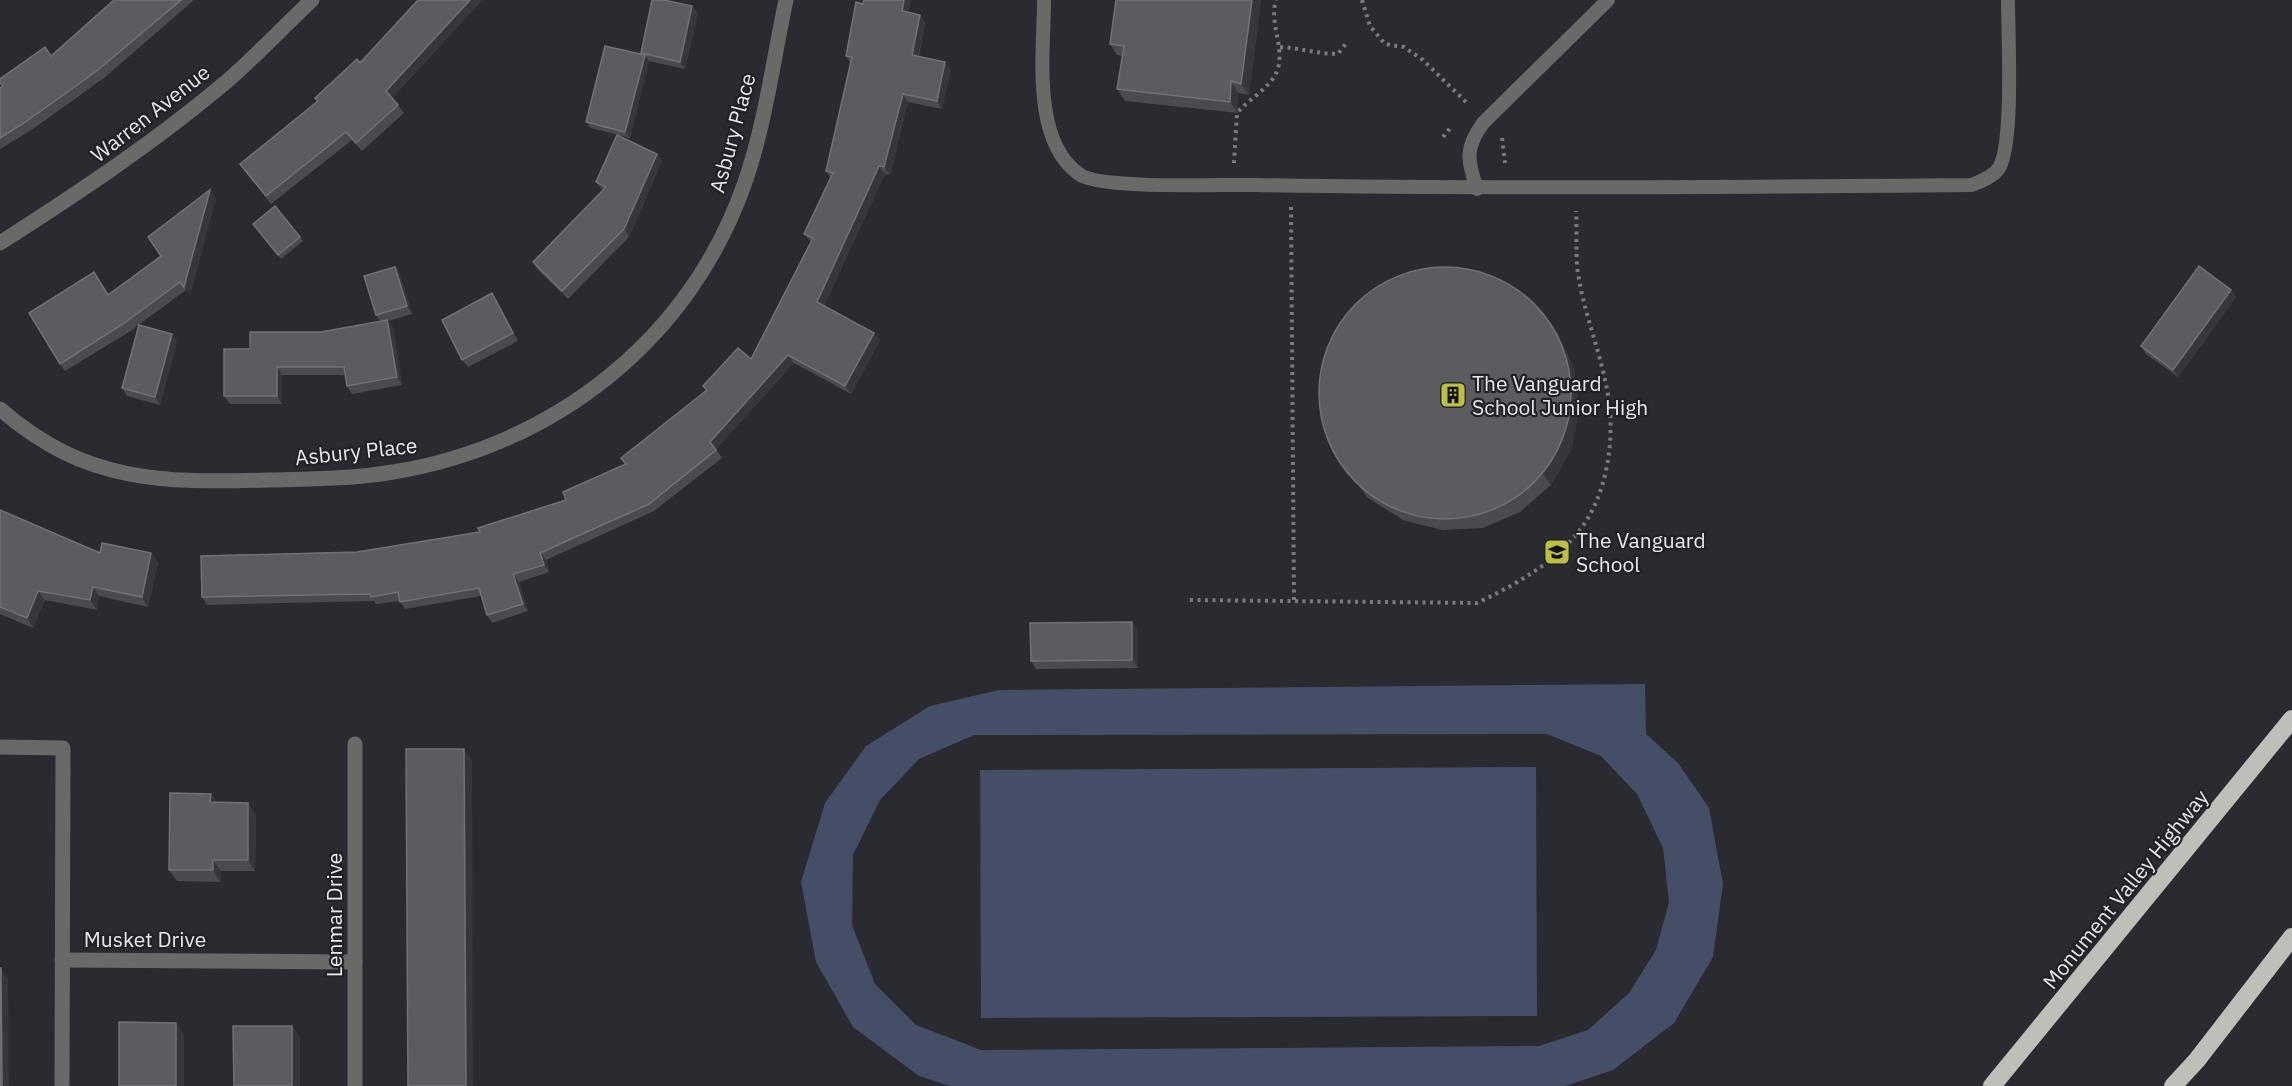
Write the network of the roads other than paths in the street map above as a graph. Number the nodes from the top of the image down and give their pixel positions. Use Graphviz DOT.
graph roads {
  1 [pos="312,0"];
  2 [pos="786,0"];
  3 [pos="1044,0"];
  4 [pos="1608,0"];
  5 [pos="2008,0"];
  6 [pos="1477,189"];
  7 [pos="0,243"];
  8 [pos="0,409"];
  9 [pos="2292,719"];
  10 [pos="355,744"];
  11 [pos="0,747"];
  12 [pos="2292,937"];
  13 [pos="62,960"];
  14 [pos="355,962"];
  15 [pos="62,1086"];
  16 [pos="355,1086"];
  17 [pos="1992,1086"];
  18 [pos="2173,1086"];
  1 -- 7 [label="street, Warren Avenue"];
  2 -- 8 [label="street, Asbury Place"];
  3 -- 6 [label="lane"];
  4 -- 6 [label="lane"];
  5 -- 6 [label="lane"];
  9 -- 17 [label="highway, Monument Valley Highway"];
  10 -- 14 [label="street, Lenmar Drive"];
  11 -- 13 [label="street"];
  12 -- 18 [label="highway"];
  13 -- 14 [label="street, Musket Drive"];
  13 -- 15 [label="street, Musket Drive"];
  14 -- 16 [label="street, Lenmar Drive"];
}
